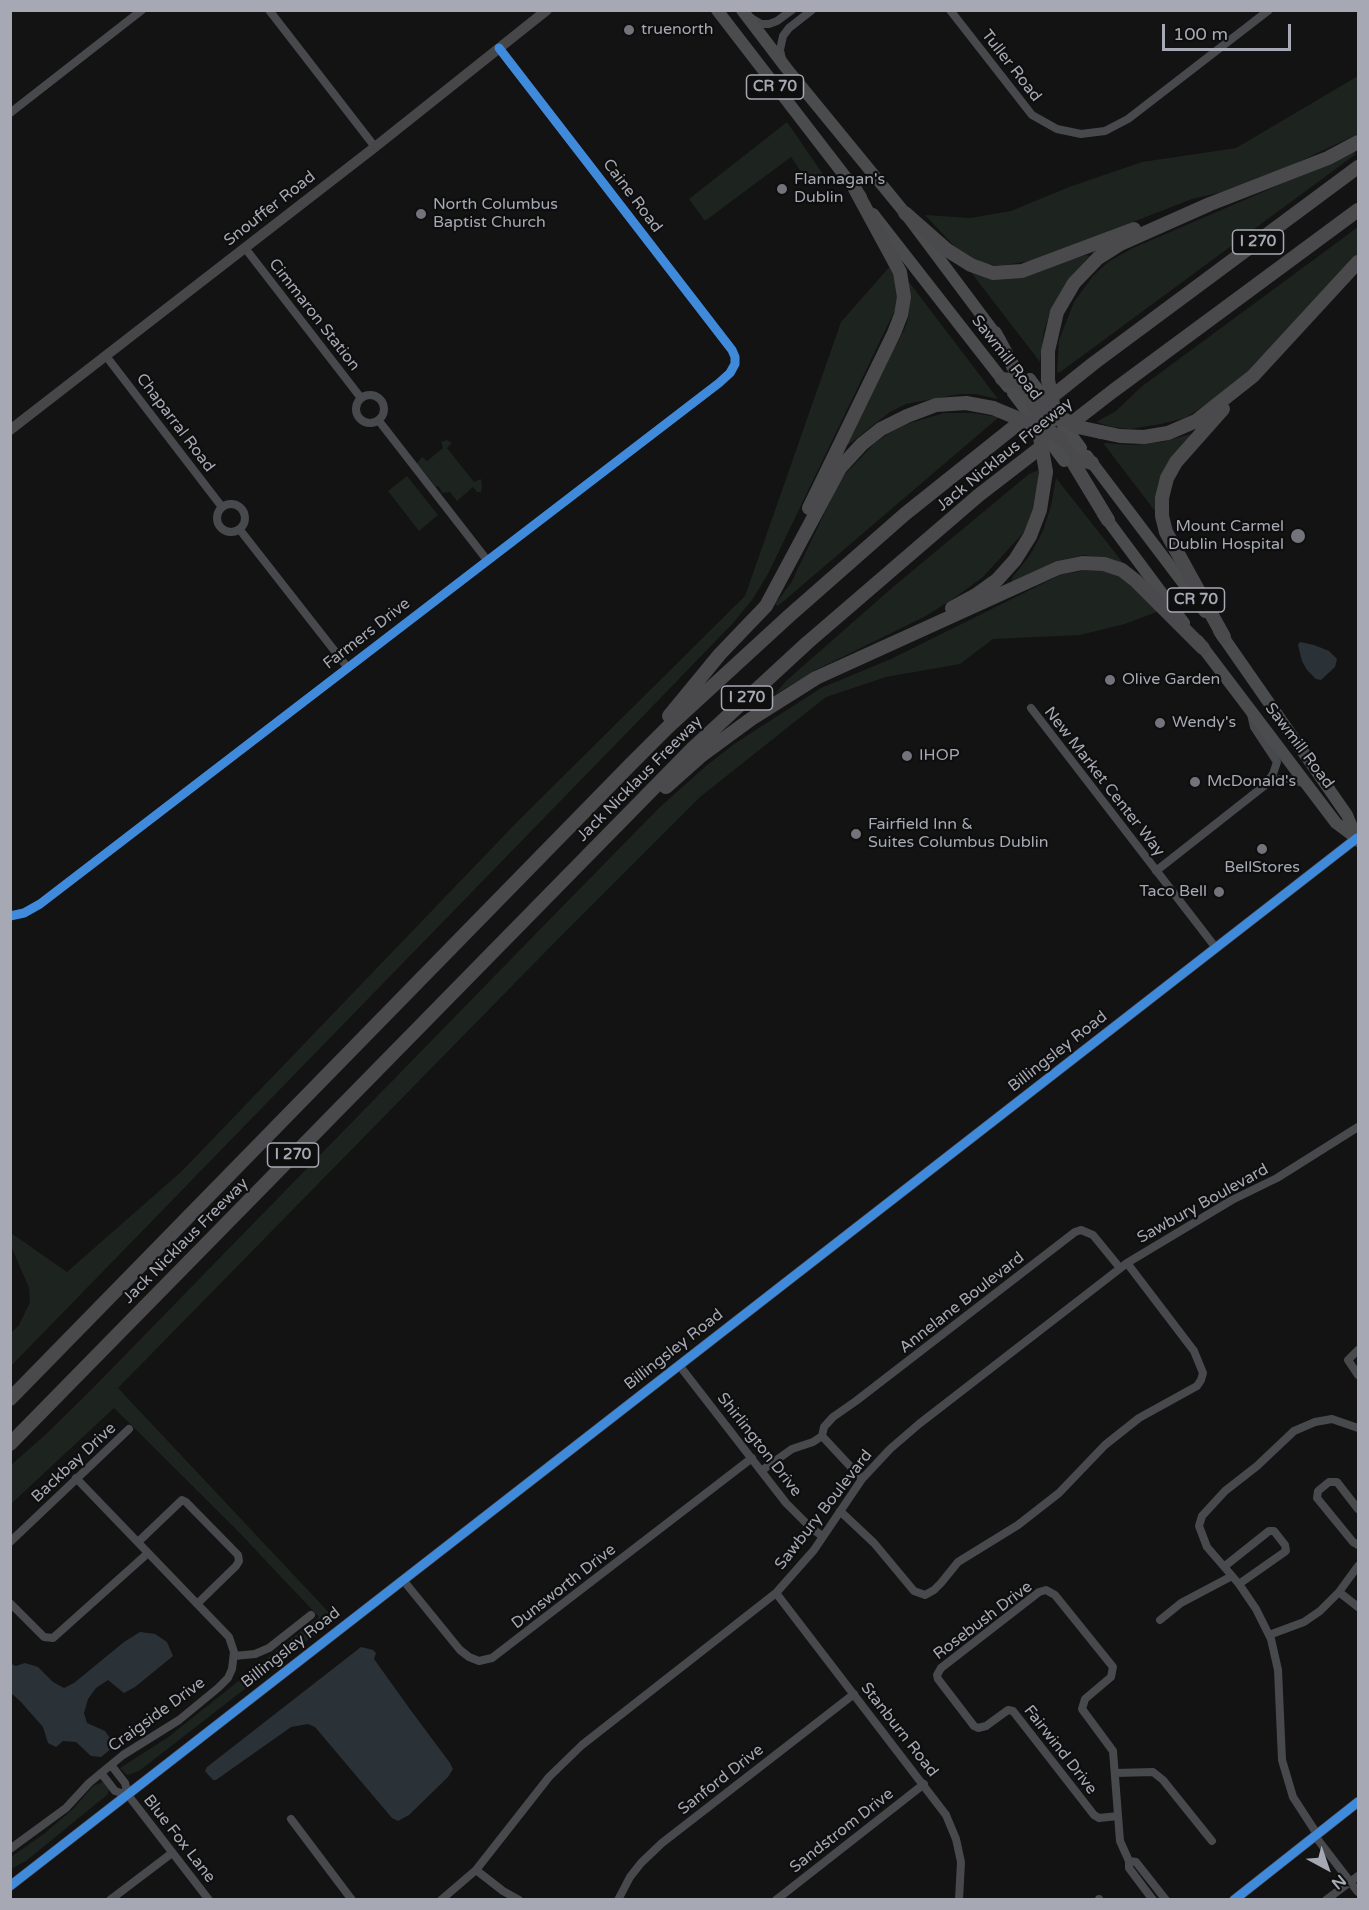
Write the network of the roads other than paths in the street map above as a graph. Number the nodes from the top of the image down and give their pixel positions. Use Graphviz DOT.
graph roads {
  1 [pos="142,10"];
  2 [pos="269,10"];
  3 [pos="547,10"];
  4 [pos="717,10"];
  5 [pos="743,10"];
  6 [pos="792,10"];
  7 [pos="812,10"];
  8 [pos="950,10"];
  9 [pos="1269,10"];
  10 [pos="499,48"];
  11 [pos="787,69"];
  12 [pos="10,113"];
  13 [pos="1359,142"];
  14 [pos="375,147"];
  15 [pos="1359,167"];
  16 [pos="855,189"];
  17 [pos="1210,204"];
  18 [pos="1359,210"];
  19 [pos="905,213"];
  20 [pos="245,248"];
  21 [pos="1359,262"];
  22 [pos="995,333"];
  23 [pos="106,356"];
  24 [pos="735,364"];
  25 [pos="1253,376"];
  26 [pos="1002,379"];
  27 [pos="1021,386"];
  28 [pos="361,398"];
  29 [pos="1032,401"];
  30 [pos="1055,414"];
  31 [pos="379,421"];
  32 [pos="1039,427"];
  33 [pos="10,430"];
  34 [pos="1061,439"];
  35 [pos="1073,455"];
  36 [pos="1092,462"];
  37 [pos="222,507"];
  38 [pos="1108,520"];
  39 [pos="240,530"];
  40 [pos="487,560"];
  41 [pos="787,566"];
  42 [pos="1224,638"];
  43 [pos="887,645"];
  44 [pos="1203,648"];
  45 [pos="348,668"];
  46 [pos="1031,708"];
  47 [pos="1251,710"];
  48 [pos="629,766"];
  49 [pos="1267,783"];
  50 [pos="1307,784"];
  51 [pos="1358,839"];
  52 [pos="572,870"];
  53 [pos="1156,872"];
  54 [pos="10,916"];
  55 [pos="1215,948"];
  56 [pos="1359,1127"];
  57 [pos="1123,1265"];
  58 [pos="1359,1350"];
  59 [pos="679,1365"];
  60 [pos="1359,1375"];
  61 [pos="10,1399"];
  62 [pos="1359,1428"];
  63 [pos="129,1429"];
  64 [pos="822,1436"];
  65 [pos="10,1444"];
  66 [pos="752,1458"];
  67 [pos="761,1471"];
  68 [pos="76,1478"];
  69 [pos="862,1479"];
  70 [pos="1359,1509"];
  71 [pos="840,1511"];
  72 [pos="822,1536"];
  73 [pos="10,1542"];
  74 [pos="138,1542"];
  75 [pos="1359,1545"];
  76 [pos="148,1553"];
  77 [pos="1225,1566"];
  78 [pos="1359,1566"];
  79 [pos="1232,1576"];
  80 [pos="403,1580"];
  81 [pos="1239,1584"];
  82 [pos="1339,1592"];
  83 [pos="776,1593"];
  84 [pos="10,1603"];
  85 [pos="197,1604"];
  86 [pos="1359,1607"];
  87 [pos="311,1615"];
  88 [pos="1160,1620"];
  89 [pos="1269,1635"];
  90 [pos="234,1656"];
  91 [pos="937,1675"];
  92 [pos="854,1694"];
  93 [pos="111,1765"];
  94 [pos="101,1773"];
  95 [pos="1115,1773"];
  96 [pos="924,1784"];
  97 [pos="128,1795"];
  98 [pos="1359,1802"];
  99 [pos="1118,1816"];
  100 [pos="291,1819"];
  101 [pos="1316,1835"];
  102 [pos="1212,1841"];
  103 [pos="10,1849"];
  104 [pos="172,1853"];
  105 [pos="1129,1861"];
  106 [pos="476,1870"];
  107 [pos="1359,1876"];
  108 [pos="1350,1882"];
  109 [pos="10,1886"];
  110 [pos="1359,1892"];
  111 [pos="110,1899"];
  112 [pos="209,1899"];
  113 [pos="352,1899"];
  114 [pos="441,1899"];
  115 [pos="519,1899"];
  116 [pos="618,1899"];
  117 [pos="776,1899"];
  118 [pos="959,1899"];
  119 [pos="1153,1899"];
  120 [pos="1166,1899"];
  121 [pos="1234,1899"];
  122 [pos="1326,1899"];
  1 -- 12 [label="street"];
  2 -- 14 [label="street"];
  3 -- 10 [label="street, Snouffer Road"];
  4 -- 16 [label="main road, Sawmill Road / CR 70"];
  5 -- 6 [label="street"];
  5 -- 11 [label="main road, Sawmill Road / CR 70"];
  7 -- 11 [label="street"];
  8 -- 9 [label="street, Tuller Road"];
  10 -- 14 [label="street, Snouffer Road"];
  10 -- 24 [label="street, Caine Road"];
  11 -- 19 [label="main road, Sawmill Road / CR 70"];
  13 -- 17 [label="highway"];
  14 -- 20 [label="street, Snouffer Road"];
  15 -- 48 [label="highway, Jack Nicklaus Freeway / I 270"];
  16 -- 26 [label="main road, Sawmill Road / CR 70"];
  16 -- 41 [label="highway"];
  17 -- 19 [label="highway"];
  17 -- 30 [label="highway, bridge"];
  18 -- 52 [label="highway, Jack Nicklaus Freeway / I 270"];
  19 -- 22 [label="main road, Sawmill Road / CR 70"];
  20 -- 23 [label="street, Snouffer Road"];
  20 -- 28 [label="street, Cimmaron Station"];
  21 -- 25 [label="highway"];
  22 -- 27 [label="highway"];
  23 -- 33 [label="street, Snouffer Road"];
  23 -- 37 [label="street, Chaparral Road"];
  24 -- 40 [label="street, Farmers Drive"];
  25 -- 30 [label="highway, bridge"];
  25 -- 42 [label="highway"];
  26 -- 27 [label="highway"];
  27 -- 29 [label="highway"];
  27 -- 30 [label="main road, Sawmill Road, bridge"];
  27 -- 32 [label="main road, Sawmill Road, bridge"];
  28 -- 31 [label="street, Cimmaron Station"];
  28 -- 31 [label="street, Cimmaron Station"];
  29 -- 30 [label="highway, bridge"];
  29 -- 32 [label="highway, bridge"];
  30 -- 34 [label="highway, bridge"];
  30 -- 35 [label="main road, Sawmill Road, bridge"];
  31 -- 40 [label="street, Cimmaron Station"];
  32 -- 34 [label="highway, bridge"];
  32 -- 35 [label="main road, Sawmill Road, bridge"];
  32 -- 41 [label="highway, bridge"];
  32 -- 43 [label="highway, bridge"];
  34 -- 35 [label="highway"];
  35 -- 36 [label="highway"];
  35 -- 38 [label="highway"];
  36 -- 42 [label="main road, Sawmill Road / CR 70"];
  37 -- 39 [label="street, Chaparral Road"];
  37 -- 39 [label="street, Chaparral Road"];
  38 -- 44 [label="main road, Sawmill Road / CR 70"];
  39 -- 45 [label="street, Chaparral Road"];
  40 -- 45 [label="street, Farmers Drive"];
  41 -- 48 [label="highway"];
  42 -- 51 [label="main road, Sawmill Road / CR 70"];
  43 -- 44 [label="highway"];
  43 -- 52 [label="highway"];
  44 -- 47 [label="main road, Sawmill Road / CR 70"];
  45 -- 54 [label="street, Farmers Drive"];
  46 -- 53 [label="street, New Market Center Way"];
  47 -- 49 [label="street"];
  47 -- 50 [label="main road, Sawmill Road / CR 70"];
  48 -- 61 [label="highway, Jack Nicklaus Freeway / I 270"];
  49 -- 50 [label="street"];
  49 -- 53 [label="street, New Market Center Way"];
  50 -- 51 [label="main road, Sawmill Road / CR 70"];
  51 -- 55 [label="street, Billingsley Road"];
  52 -- 65 [label="highway, Jack Nicklaus Freeway / I 270"];
  53 -- 55 [label="street, New Market Center Way"];
  55 -- 59 [label="street, Billingsley Road"];
  56 -- 57 [label="street, Sawbury Boulevard"];
  57 -- 64 [label="street, Annelane Boulevard"];
  57 -- 69 [label="street, Sawbury Boulevard"];
  57 -- 71 [label="street, Annelane Boulevard"];
  58 -- 60 [label="street"];
  59 -- 66 [label="street, Shirlington Drive"];
  59 -- 80 [label="street, Billingsley Road"];
  62 -- 77 [label="street"];
  63 -- 68 [label="street, Backbay Drive"];
  64 -- 67 [label="street, Annelane Boulevard"];
  64 -- 69 [label="street"];
  66 -- 67 [label="street, Shirlington Drive"];
  66 -- 80 [label="street, Dunsworth Drive"];
  67 -- 72 [label="street, Shirlington Drive"];
  68 -- 73 [label="street, Backbay Drive"];
  68 -- 74 [label="street"];
  69 -- 71 [label="street, Sawbury Boulevard"];
  70 -- 75 [label="street"];
  71 -- 72 [label="street, Sawbury Boulevard"];
  72 -- 83 [label="street, Sawbury Boulevard"];
  74 -- 76 [label="street"];
  74 -- 85 [label="street"];
  76 -- 84 [label="street"];
  76 -- 85 [label="street"];
  77 -- 79 [label="street"];
  77 -- 81 [label="street"];
  78 -- 82 [label="street"];
  79 -- 81 [label="street"];
  79 -- 88 [label="street"];
  80 -- 97 [label="street, Billingsley Road"];
  81 -- 89 [label="street"];
  82 -- 86 [label="street"];
  82 -- 89 [label="street"];
  83 -- 92 [label="street, Stanburn Road"];
  83 -- 106 [label="street, Sawbury Boulevard"];
  85 -- 90 [label="street"];
  87 -- 90 [label="street"];
  89 -- 101 [label="street"];
  90 -- 93 [label="street, Craigside Drive"];
  91 -- 95 [label="street, Rosebush Drive"];
  91 -- 99 [label="street, Fairwind Drive"];
  92 -- 96 [label="street, Stanburn Road"];
  92 -- 116 [label="street, Sanford Drive"];
  93 -- 94 [label="street, Craigside Drive"];
  93 -- 97 [label="street, Craigside Drive"];
  94 -- 97 [label="street, Craigside Drive"];
  94 -- 103 [label="street, Craigside Drive"];
  95 -- 99 [label="street"];
  95 -- 102 [label="street"];
  96 -- 117 [label="street, Sandstrom Drive"];
  96 -- 118 [label="street, Stanburn Road"];
  97 -- 104 [label="street, Blue Fox Lane"];
  97 -- 109 [label="street, Billingsley Road"];
  98 -- 101 [label="street"];
  99 -- 105 [label="street"];
  100 -- 113 [label="street"];
  101 -- 108 [label="street"];
  101 -- 121 [label="street"];
  104 -- 111 [label="street"];
  104 -- 112 [label="street, Blue Fox Lane"];
  105 -- 119 [label="street"];
  105 -- 120 [label="street"];
  106 -- 114 [label="street, Sawbury Boulevard"];
  106 -- 115 [label="street"];
  107 -- 108 [label="street"];
  108 -- 110 [label="street"];
  108 -- 122 [label="street"];
}
